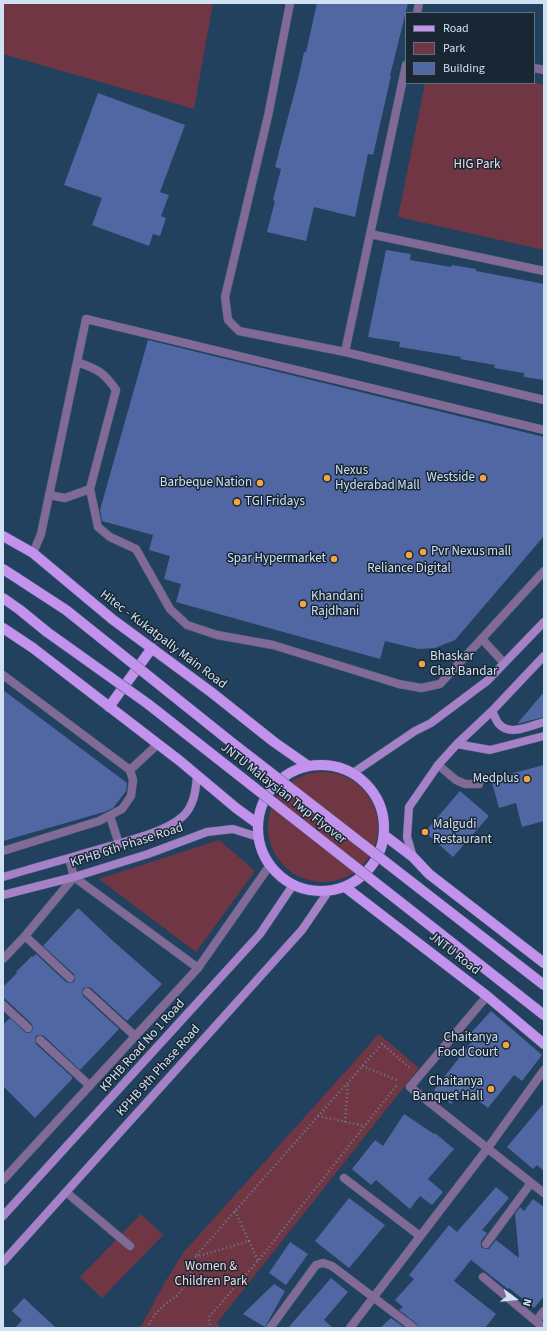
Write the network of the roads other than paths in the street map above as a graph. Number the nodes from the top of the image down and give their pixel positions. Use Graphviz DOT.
graph roads {
  1 [pos="290,3"];
  2 [pos="405,70"];
  3 [pos="370,234"];
  4 [pos="544,271"];
  5 [pos="345,352"];
  6 [pos="77,362"];
  7 [pos="544,400"];
  8 [pos="544,430"];
  9 [pos="90,489"];
  10 [pos="49,495"];
  11 [pos="3,536"];
  12 [pos="33,553"];
  13 [pos="3,569"];
  14 [pos="544,571"];
  15 [pos="3,598"];
  16 [pos="544,622"];
  17 [pos="3,628"];
  18 [pos="482,639"];
  19 [pos="152,648"];
  20 [pos="544,656"];
  21 [pos="504,663"];
  22 [pos="3,675"];
  23 [pos="109,707"];
  24 [pos="492,711"];
  25 [pos="544,722"];
  26 [pos="544,736"];
  27 [pos="158,744"];
  28 [pos="457,744"];
  29 [pos="438,765"];
  30 [pos="307,766"];
  31 [pos="130,770"];
  32 [pos="353,773"];
  33 [pos="197,775"];
  34 [pos="479,784"];
  35 [pos="110,816"];
  36 [pos="258,824"];
  37 [pos="384,835"];
  38 [pos="258,837"];
  39 [pos="119,844"];
  40 [pos="3,851"];
  41 [pos="413,857"];
  42 [pos="69,858"];
  43 [pos="270,865"];
  44 [pos="3,877"];
  45 [pos="74,877"];
  46 [pos="293,885"];
  47 [pos="345,887"];
  48 [pos="328,892"];
  49 [pos="3,895"];
  50 [pos="25,936"];
  51 [pos="3,959"];
  52 [pos="544,963"];
  53 [pos="198,968"];
  54 [pos="70,978"];
  55 [pos="544,985"];
  56 [pos="87,992"];
  57 [pos="487,996"];
  58 [pos="3,1005"];
  59 [pos="544,1015"];
  60 [pos="28,1028"];
  61 [pos="135,1036"];
  62 [pos="40,1040"];
  63 [pos="544,1044"];
  64 [pos="544,1070"];
  65 [pos="90,1086"];
  66 [pos="487,1149"];
  67 [pos="344,1178"];
  68 [pos="3,1180"];
  69 [pos="531,1183"];
  70 [pos="66,1192"];
  71 [pos="544,1193"];
  72 [pos="3,1216"];
  73 [pos="420,1236"];
  74 [pos="486,1244"];
  75 [pos="130,1246"];
  76 [pos="3,1262"];
  77 [pos="483,1277"];
  78 [pos="374,1297"];
  79 [pos="544,1311"];
  80 [pos="536,1321"];
  81 [pos="270,1328"];
  82 [pos="350,1328"];
  83 [pos="414,1328"];
  84 [pos="544,1328"];
  1 -- 5 [label="street"];
  2 -- 3 [label="street"];
  3 -- 4 [label="street"];
  3 -- 5 [label="street"];
  5 -- 7 [label="street"];
  6 -- 8 [label="street"];
  6 -- 9 [label="street"];
  6 -- 10 [label="street"];
  9 -- 10 [label="street"];
  9 -- 18 [label="street"];
  10 -- 12 [label="street"];
  11 -- 12 [label="main road, Hitec - Kukatpally Main Road"];
  12 -- 19 [label="main road, Hitec - Kukatpally Main Road"];
  13 -- 55 [label="main road, JNTU Malaysian Twp Flyover, bridge"];
  14 -- 18 [label="street"];
  15 -- 59 [label="main road, JNTU Malaysian Twp Flyover, bridge"];
  16 -- 21 [label="street"];
  17 -- 23 [label="main road"];
  18 -- 21 [label="street"];
  19 -- 23 [label="main road"];
  19 -- 30 [label="main road, Hitec - Kukatpally Main Road"];
  20 -- 24 [label="street"];
  21 -- 32 [label="street"];
  22 -- 31 [label="street"];
  23 -- 27 [label="main road"];
  24 -- 25 [label="street"];
  24 -- 28 [label="street"];
  26 -- 28 [label="street"];
  27 -- 31 [label="street"];
  27 -- 33 [label="main road"];
  28 -- 29 [label="street"];
  29 -- 34 [label="street"];
  29 -- 41 [label="street"];
  30 -- 32 [label="main road"];
  30 -- 36 [label="main road"];
  31 -- 35 [label="street"];
  32 -- 37 [label="main road"];
  33 -- 36 [label="main road"];
  33 -- 39 [label="street, KPHB 6th Phase Road"];
  35 -- 39 [label="street"];
  35 -- 40 [label="street"];
  36 -- 38 [label="main road"];
  37 -- 41 [label="main road"];
  37 -- 47 [label="main road"];
  38 -- 43 [label="main road"];
  38 -- 45 [label="street, KPHB 6th Phase Road"];
  39 -- 42 [label="street, KPHB 6th Phase Road"];
  41 -- 52 [label="main road"];
  42 -- 44 [label="street, KPHB 6th Phase Road"];
  42 -- 45 [label="street"];
  43 -- 46 [label="main road"];
  43 -- 53 [label="street"];
  45 -- 49 [label="street, KPHB 6th Phase Road"];
  45 -- 50 [label="street"];
  45 -- 53 [label="street"];
  46 -- 48 [label="main road"];
  46 -- 72 [label="street, KPHB Road No 1 Road"];
  47 -- 48 [label="main road"];
  47 -- 57 [label="main road, JNTU Road"];
  48 -- 70 [label="street, KPHB 9th Phase Road"];
  50 -- 51 [label="street"];
  50 -- 54 [label="street"];
  53 -- 61 [label="street"];
  56 -- 61 [label="street"];
  57 -- 63 [label="main road, JNTU Road"];
  57 -- 66 [label="street"];
  58 -- 60 [label="street"];
  61 -- 65 [label="street"];
  62 -- 65 [label="street"];
  64 -- 66 [label="street"];
  65 -- 68 [label="street"];
  66 -- 69 [label="street"];
  66 -- 73 [label="street"];
  67 -- 73 [label="street"];
  69 -- 71 [label="street"];
  69 -- 74 [label="street"];
  70 -- 75 [label="street"];
  70 -- 76 [label="street, KPHB 9th Phase Road"];
  73 -- 78 [label="street"];
  77 -- 80 [label="street"];
  78 -- 81 [label="street"];
  78 -- 82 [label="street"];
  78 -- 83 [label="street"];
  79 -- 80 [label="street"];
  80 -- 84 [label="street"];
}
